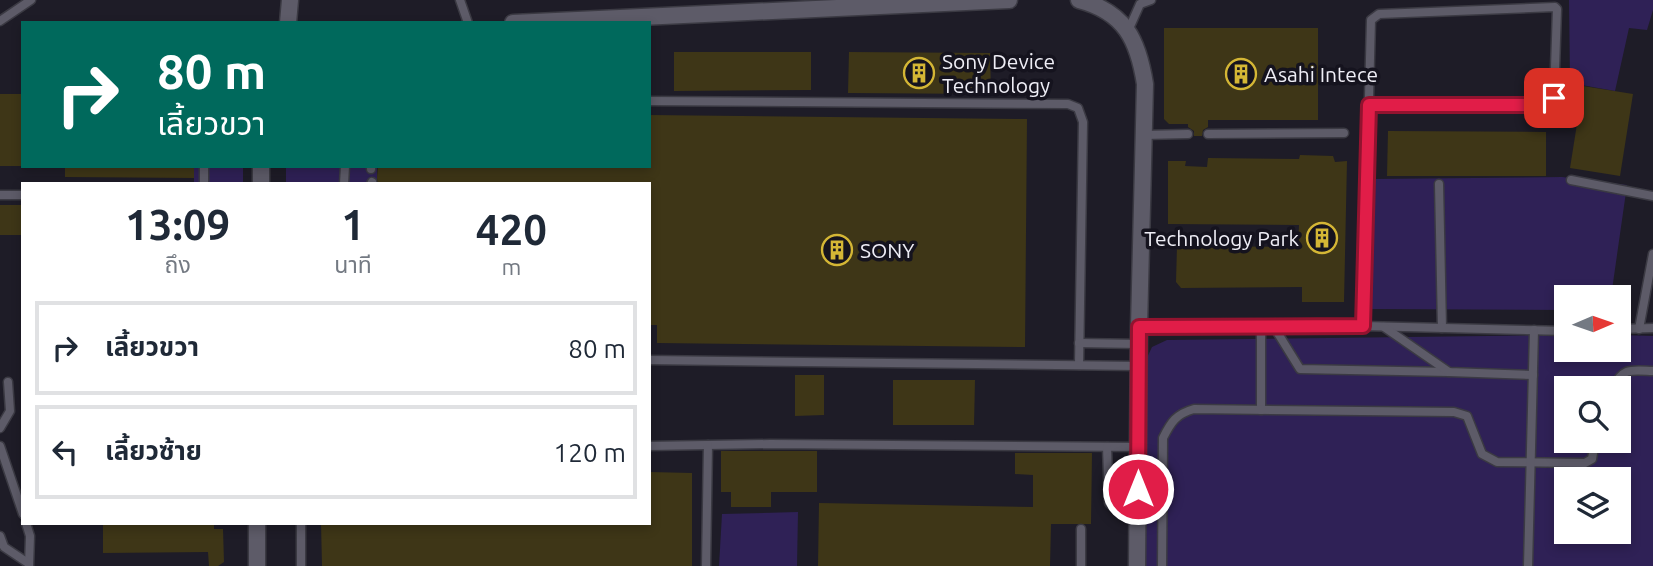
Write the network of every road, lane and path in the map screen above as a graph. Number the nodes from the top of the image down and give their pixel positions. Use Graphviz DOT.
graph roads {
  1 [pos="31,0"];
  2 [pos="290,0"];
  3 [pos="460,0"];
  4 [pos="1009,0"];
  5 [pos="1079,0"];
  6 [pos="1151,0"];
  7 [pos="0,21"];
  8 [pos="288,21"];
  9 [pos="467,21"];
  10 [pos="556,21"];
  11 [pos="1128,31"];
  12 [pos="651,101"];
  13 [pos="1369,105"];
  14 [pos="1344,133"];
  15 [pos="1188,134"];
  16 [pos="1208,134"];
  17 [pos="1143,135"];
  18 [pos="1572,180"];
  19 [pos="1439,184"];
  20 [pos="0,195"];
  21 [pos="21,195"];
  22 [pos="1653,197"];
  23 [pos="1653,254"];
  24 [pos="1363,326"];
  25 [pos="1139,327"];
  26 [pos="1261,327"];
  27 [pos="1274,327"];
  28 [pos="1384,327"];
  29 [pos="1442,328"];
  30 [pos="1653,328"];
  31 [pos="1631,329"];
  32 [pos="1639,329"];
  33 [pos="1534,330"];
  34 [pos="1554,331"];
  35 [pos="1079,343"];
  36 [pos="1139,344"];
  37 [pos="651,360"];
  38 [pos="1079,365"];
  39 [pos="1138,366"];
  40 [pos="1653,371"];
  41 [pos="1449,372"];
  42 [pos="1533,375"];
  43 [pos="1619,376"];
  44 [pos="8,382"];
  45 [pos="1261,410"];
  46 [pos="0,428"];
  47 [pos="708,445"];
  48 [pos="0,446"];
  49 [pos="651,446"];
  50 [pos="1107,447"];
  51 [pos="1138,447"];
  52 [pos="1593,453"];
  53 [pos="1531,461"];
  54 [pos="21,508"];
  55 [pos="1137,510"];
  56 [pos="27,525"];
  57 [pos="257,525"];
  58 [pos="301,525"];
  59 [pos="1081,529"];
  60 [pos="0,536"];
  61 [pos="28,564"];
  62 [pos="257,566"];
  63 [pos="301,566"];
  64 [pos="706,566"];
  65 [pos="1081,566"];
  66 [pos="1137,566"];
  67 [pos="1163,566"];
  68 [pos="1528,566"];
  1 -- 7 [label="lane"];
  2 -- 8 [label="street"];
  3 -- 9 [label="lane"];
  4 -- 10 [label="street"];
  5 -- 11 [label="street"];
  6 -- 11 [label="lane"];
  11 -- 17 [label="street"];
  12 -- 35 [label="lane"];
  13 -- 13 [label="lane"];
  13 -- 24 [label="lane"];
  14 -- 16 [label="lane"];
  15 -- 17 [label="lane"];
  17 -- 25 [label="street"];
  18 -- 22 [label="lane"];
  19 -- 29 [label="lane"];
  20 -- 21 [label="lane"];
  23 -- 32 [label="lane"];
  24 -- 27 [label="lane"];
  24 -- 28 [label="lane"];
  25 -- 26 [label="lane"];
  25 -- 36 [label="street"];
  26 -- 27 [label="lane"];
  26 -- 45 [label="lane"];
  27 -- 41 [label="lane"];
  28 -- 29 [label="lane"];
  28 -- 41 [label="lane"];
  29 -- 33 [label="lane"];
  30 -- 32 [label="lane"];
  31 -- 32 [label="lane"];
  33 -- 34 [label="lane"];
  33 -- 42 [label="lane"];
  35 -- 36 [label="lane"];
  35 -- 38 [label="lane"];
  36 -- 39 [label="street"];
  37 -- 38 [label="lane"];
  38 -- 39 [label="lane"];
  39 -- 51 [label="street"];
  40 -- 43 [label="lane"];
  41 -- 42 [label="lane"];
  42 -- 53 [label="lane"];
  44 -- 46 [label="lane"];
  45 -- 53 [label="lane"];
  45 -- 67 [label="lane"];
  47 -- 49 [label="lane"];
  47 -- 50 [label="lane"];
  47 -- 64 [label="lane"];
  48 -- 54 [label="lane"];
  50 -- 51 [label="lane"];
  50 -- 55 [label="lane"];
  51 -- 55 [label="street"];
  52 -- 53 [label="lane"];
  53 -- 68 [label="lane"];
  55 -- 66 [label="street"];
  56 -- 61 [label="lane"];
  57 -- 62 [label="street"];
  58 -- 63 [label="lane"];
  59 -- 65 [label="lane"];
  60 -- 61 [label="lane"];
}
